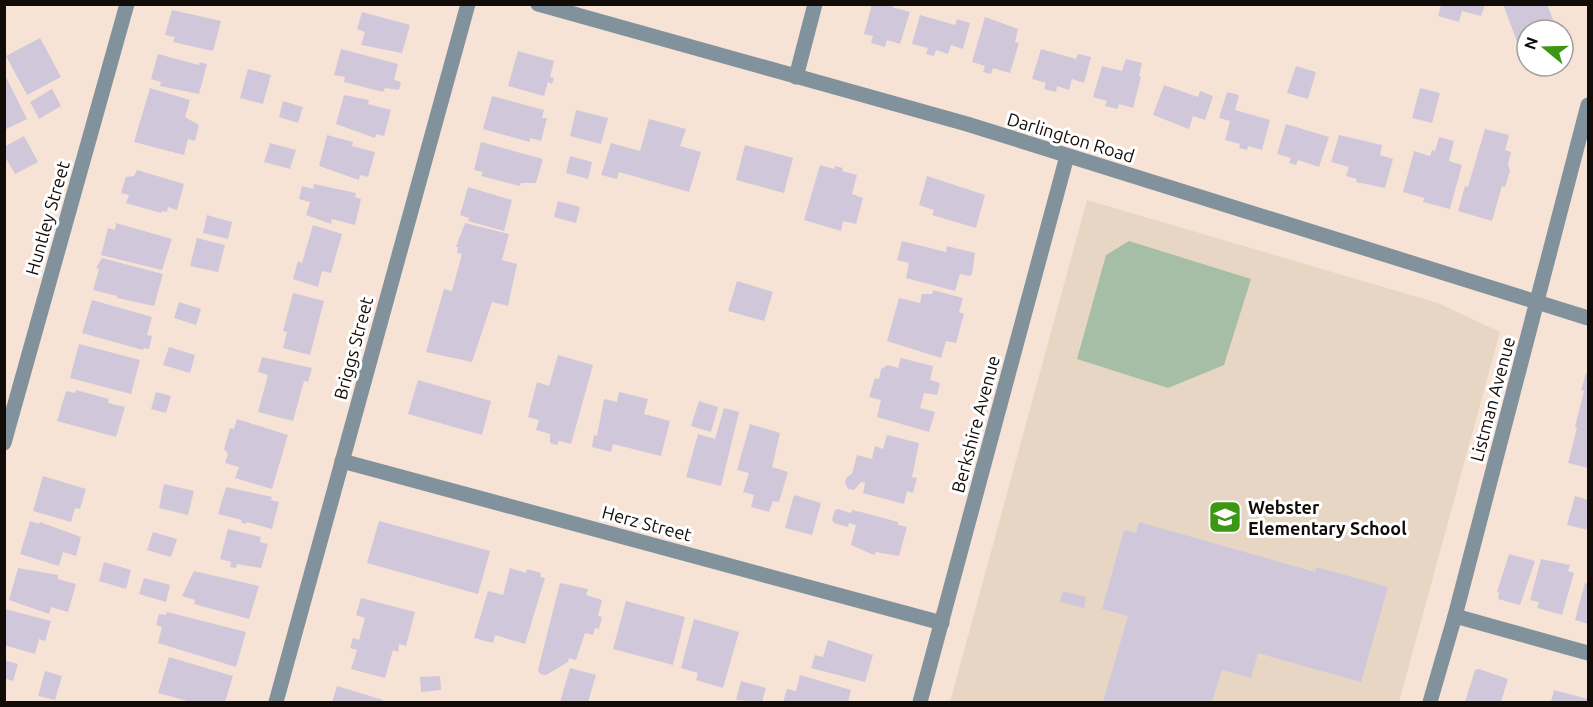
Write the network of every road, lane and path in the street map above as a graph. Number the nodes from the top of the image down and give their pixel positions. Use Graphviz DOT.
graph roads {
  1 [pos="127,4"];
  2 [pos="468,4"];
  3 [pos="538,4"];
  4 [pos="815,4"];
  5 [pos="796,77"];
  6 [pos="1588,105"];
  7 [pos="1066,156"];
  8 [pos="1538,302"];
  9 [pos="1588,318"];
  10 [pos="12,390"];
  11 [pos="4,443"];
  12 [pos="342,461"];
  13 [pos="1455,616"];
  14 [pos="942,623"];
  15 [pos="1588,653"];
  16 [pos="276,702"];
  17 [pos="920,702"];
  18 [pos="1429,702"];
  1 -- 10 [label="street, Huntley Street"];
  2 -- 12 [label="street, Briggs Street"];
  3 -- 5 [label="street, Darlington Road"];
  4 -- 5 [label="street"];
  5 -- 7 [label="street, Darlington Road"];
  6 -- 8 [label="street, Listman Avenue"];
  7 -- 8 [label="street, Darlington Road"];
  7 -- 14 [label="street, Berkshire Avenue"];
  8 -- 9 [label="street, Darlington Road"];
  8 -- 13 [label="street, Listman Avenue"];
  10 -- 11 [label="street, Huntley Street"];
  12 -- 14 [label="street, Herz Street"];
  12 -- 16 [label="street, Briggs Street"];
  13 -- 15 [label="street"];
  13 -- 18 [label="street, Listman Avenue"];
  14 -- 17 [label="street, Berkshire Avenue"];
}
